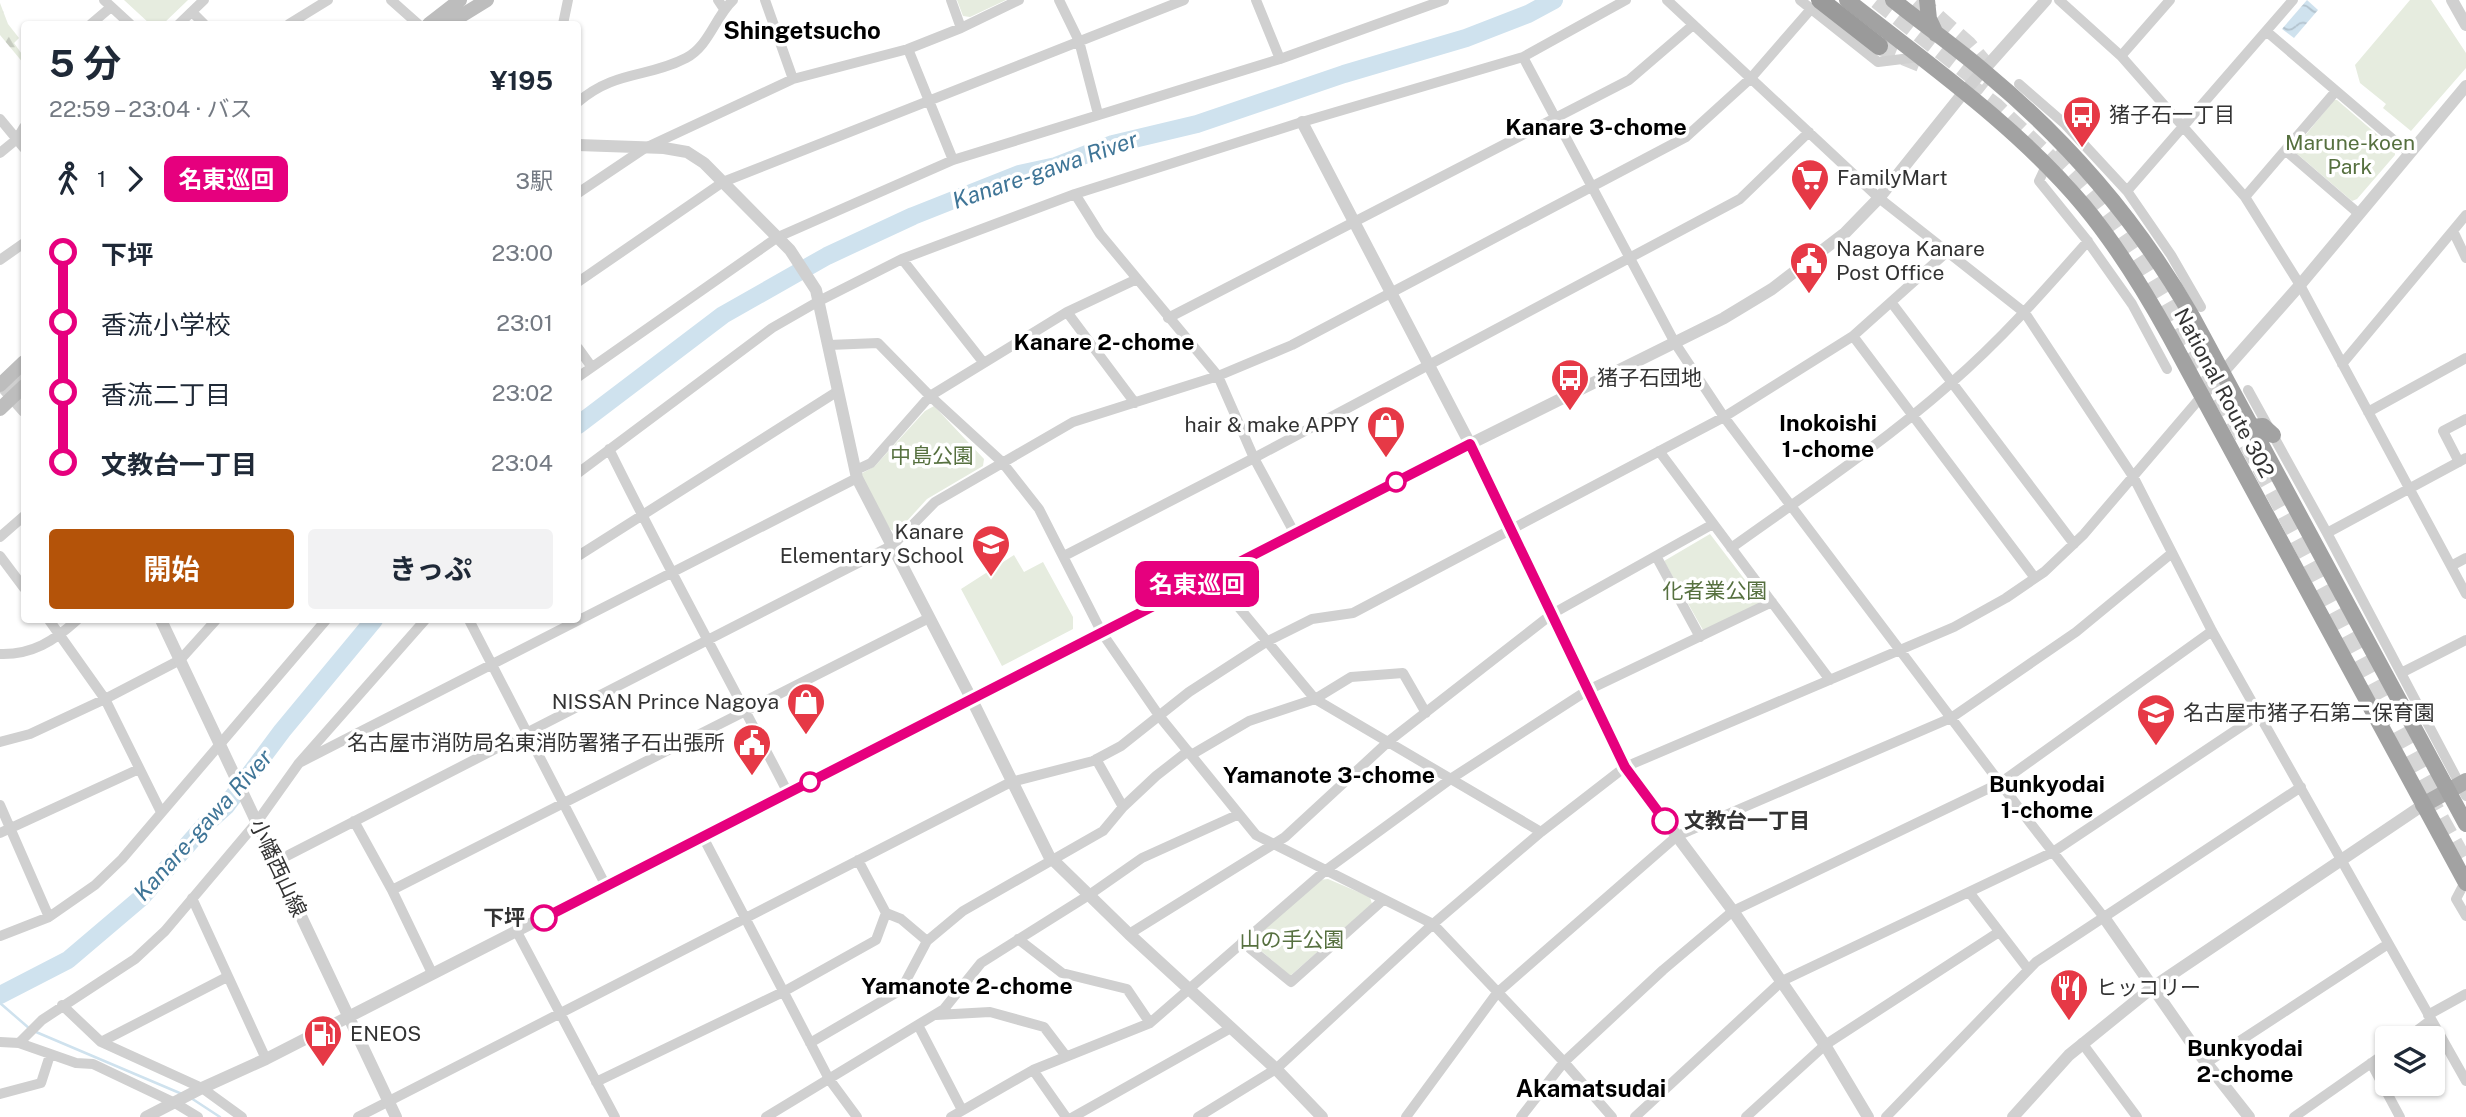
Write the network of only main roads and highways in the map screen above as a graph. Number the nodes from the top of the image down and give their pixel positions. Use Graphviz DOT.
graph roads {
  1 [pos="460,0"];
  2 [pos="487,0"];
  3 [pos="1847,0"];
  4 [pos="1893,0"];
  5 [pos="1927,0"];
  6 [pos="1815,4"];
  7 [pos="435,21"];
  8 [pos="453,21"];
  9 [pos="1936,34"];
  10 [pos="1879,46"];
  11 [pos="2032,113"];
  12 [pos="2052,113"];
  13 [pos="2174,260"];
  14 [pos="2169,278"];
  15 [pos="21,369"];
  16 [pos="4,390"];
  17 [pos="0,407"];
  18 [pos="2251,427"];
  19 [pos="2273,435"];
  20 [pos="2402,675"];
  21 [pos="2396,695"];
  22 [pos="2460,787"];
  23 [pos="2423,805"];
  24 [pos="2466,824"];
  25 [pos="2466,883"];
  1 -- 7 [label="main road"];
  2 -- 8 [label="main road"];
  3 -- 23 [label="highway, National Route 302"];
  4 -- 9 [label="highway, National Route 302"];
  5 -- 9 [label="highway"];
  6 -- 10 [label="highway"];
  9 -- 11 [label="highway, National Route 302"];
  11 -- 12 [label="highway"];
  11 -- 14 [label="highway, National Route 302"];
  13 -- 14 [label="highway"];
  14 -- 18 [label="highway, National Route 302"];
  15 -- 16 [label="main road"];
  16 -- 17 [label="main road"];
  18 -- 19 [label="highway"];
  18 -- 21 [label="highway, National Route 302"];
  20 -- 21 [label="highway"];
  21 -- 22 [label="highway, National Route 302"];
  22 -- 23 [label="main road"];
  22 -- 24 [label="highway, National Route 302"];
  23 -- 25 [label="highway, National Route 302"];
}
